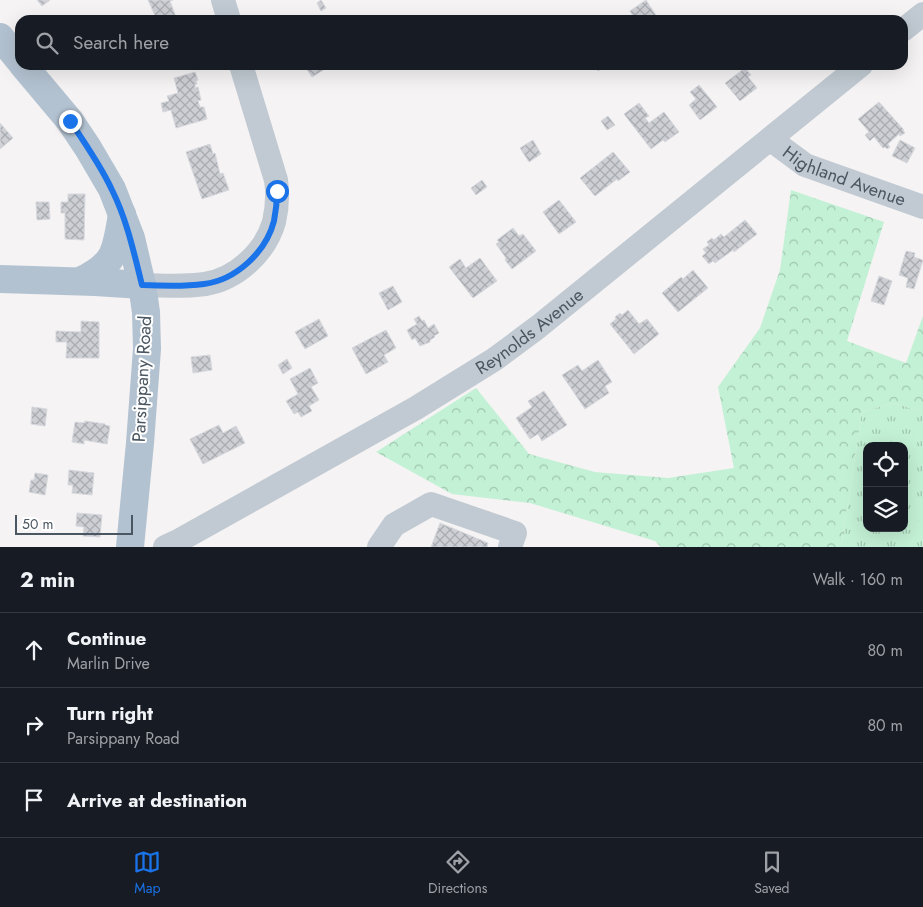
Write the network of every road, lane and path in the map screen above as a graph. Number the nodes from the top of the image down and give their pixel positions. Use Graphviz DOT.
graph roads {
  1 [pos="223,0"];
  2 [pos="923,14"];
  3 [pos="227,15"];
  4 [pos="908,26"];
  5 [pos="0,37"];
  6 [pos="15,55"];
  7 [pos="27,70"];
  8 [pos="243,70"];
  9 [pos="855,70"];
  10 [pos="770,139"];
  11 [pos="923,207"];
  12 [pos="122,214"];
  13 [pos="0,279"];
  14 [pos="80,281"];
  15 [pos="142,285"];
  16 [pos="130,547"];
  17 [pos="165,547"];
  18 [pos="379,547"];
  19 [pos="510,547"];
  1 -- 3 [label="street"];
  2 -- 4 [label="street"];
  5 -- 6 [label="main road"];
  7 -- 12 [label="main road, Parsippany Road"];
  8 -- 15 [label="street"];
  9 -- 10 [label="street, Reynolds Avenue"];
  10 -- 11 [label="street, Highland Avenue"];
  10 -- 17 [label="street, Reynolds Avenue"];
  12 -- 14 [label="main road"];
  12 -- 15 [label="main road, Parsippany Road"];
  13 -- 14 [label="main road"];
  14 -- 15 [label="main road"];
  15 -- 16 [label="main road, Parsippany Road"];
  18 -- 19 [label="street"];
}
